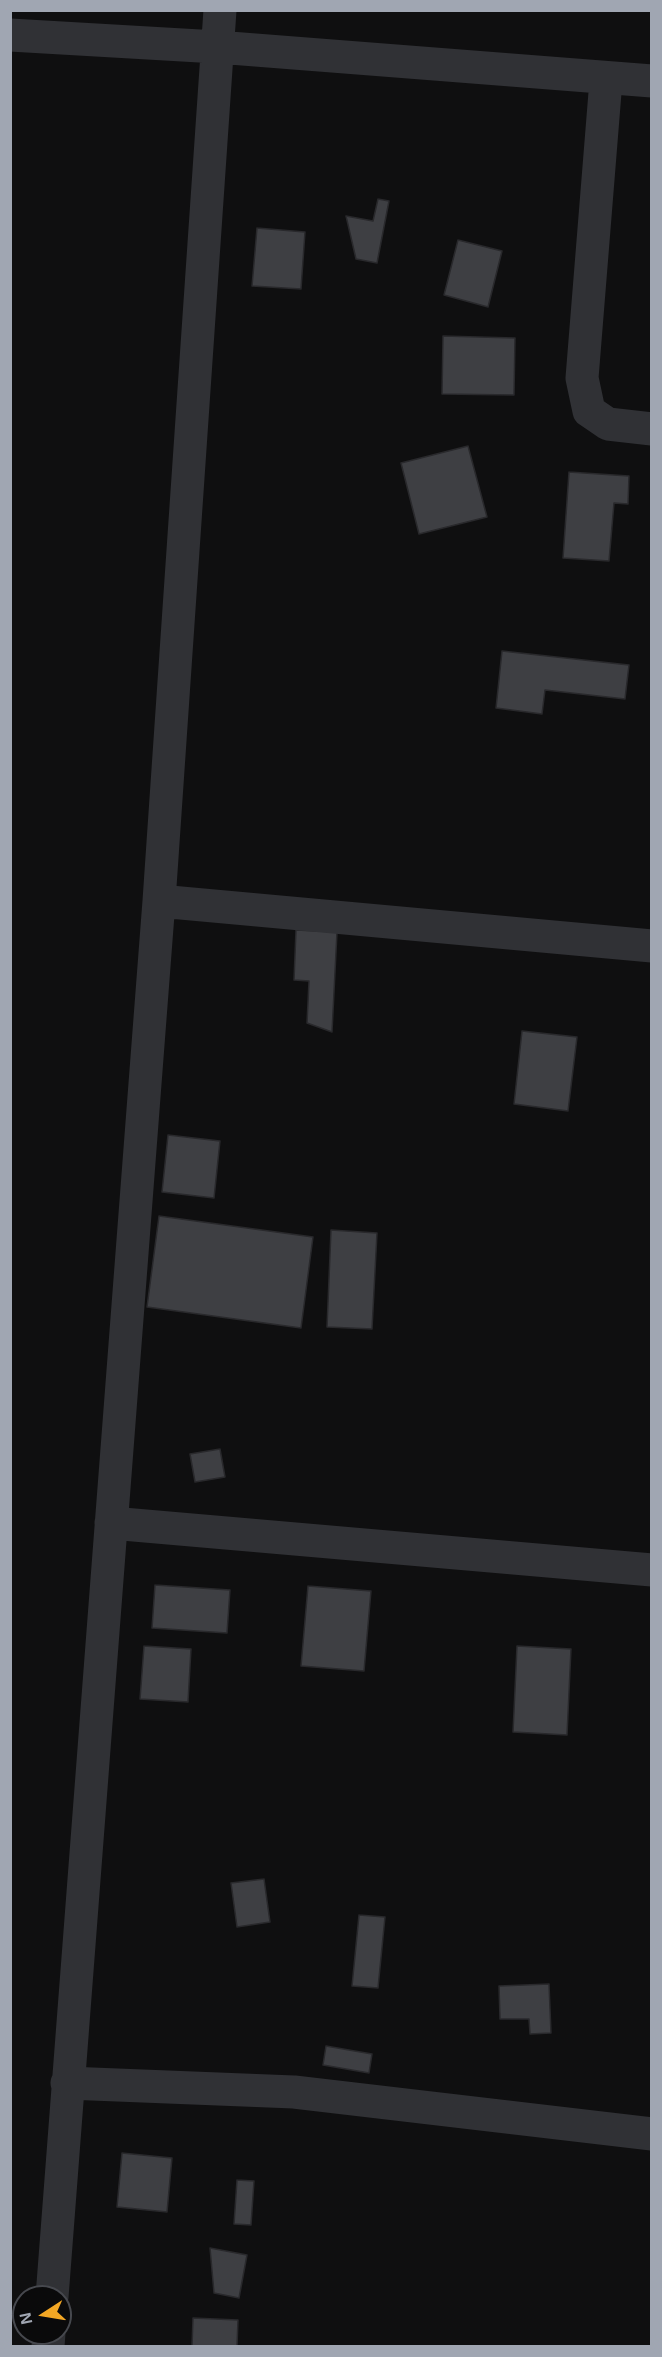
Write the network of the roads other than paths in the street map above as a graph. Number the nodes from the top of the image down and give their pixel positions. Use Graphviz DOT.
graph roads {
  1 [pos="220,10"];
  2 [pos="10,35"];
  3 [pos="218,47"];
  4 [pos="606,80"];
  5 [pos="651,81"];
  6 [pos="651,429"];
  7 [pos="159,901"];
  8 [pos="651,946"];
  9 [pos="111,1523"];
  10 [pos="651,1570"];
  11 [pos="67,2083"];
  12 [pos="651,2134"];
  13 [pos="53,2285"];
  1 -- 3 [label="street"];
  2 -- 3 [label="street"];
  3 -- 4 [label="street"];
  3 -- 7 [label="street"];
  4 -- 5 [label="street"];
  4 -- 6 [label="street"];
  7 -- 8 [label="street"];
  7 -- 9 [label="street"];
  9 -- 10 [label="street"];
  9 -- 11 [label="street"];
  11 -- 12 [label="street"];
  11 -- 13 [label="street"];
}
